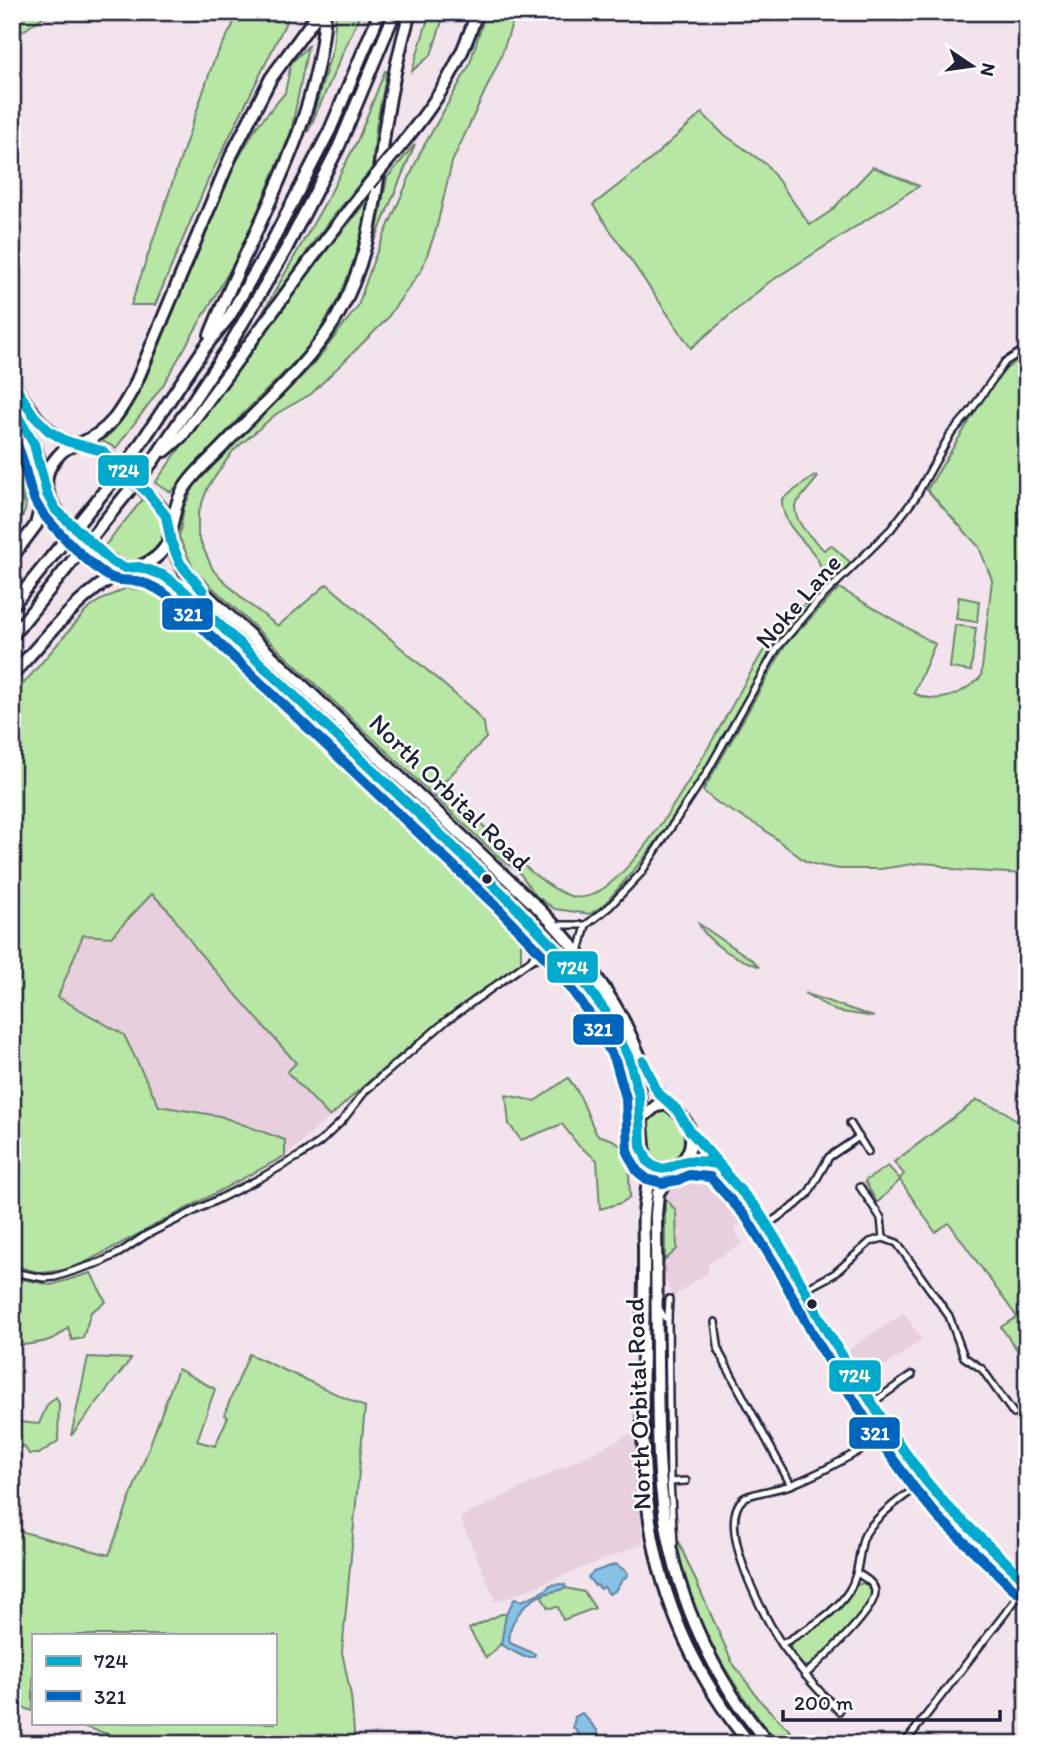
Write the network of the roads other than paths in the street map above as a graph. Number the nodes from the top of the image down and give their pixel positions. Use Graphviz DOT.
graph roads {
  1 [pos="380,12"];
  2 [pos="395,12"];
  3 [pos="410,12"];
  4 [pos="477,12"];
  5 [pos="323,15"];
  6 [pos="205,347"];
  7 [pos="1027,348"];
  8 [pos="12,382"];
  9 [pos="12,407"];
  10 [pos="78,443"];
  11 [pos="153,461"];
  12 [pos="45,482"];
  13 [pos="170,533"];
  14 [pos="12,557"];
  15 [pos="136,568"];
  16 [pos="12,606"];
  17 [pos="12,636"];
  18 [pos="12,675"];
  19 [pos="554,924"];
  20 [pos="586,925"];
  21 [pos="540,931"];
  22 [pos="578,953"];
  23 [pos="565,959"];
  24 [pos="531,960"];
  25 [pos="669,1104"];
  26 [pos="642,1118"];
  27 [pos="850,1122"];
  28 [pos="690,1131"];
  29 [pos="859,1137"];
  30 [pos="868,1152"];
  31 [pos="685,1161"];
  32 [pos="648,1162"];
  33 [pos="717,1164"];
  34 [pos="674,1168"];
  35 [pos="860,1187"];
  36 [pos="768,1224"];
  37 [pos="883,1238"];
  38 [pos="12,1272"];
  39 [pos="804,1290"];
  40 [pos="669,1299"];
  41 [pos="657,1304"];
  42 [pos="668,1318"];
  43 [pos="715,1322"];
  44 [pos="912,1375"];
  45 [pos="872,1403"];
  46 [pos="1014,1414"];
  47 [pos="891,1433"];
  48 [pos="879,1440"];
  49 [pos="686,1481"];
  50 [pos="926,1481"];
  51 [pos="670,1482"];
  52 [pos="791,1485"];
  53 [pos="915,1488"];
  54 [pos="663,1507"];
  55 [pos="653,1539"];
  56 [pos="674,1561"];
  57 [pos="857,1573"];
  58 [pos="1027,1584"];
  59 [pos="782,1644"];
  60 [pos="805,1675"];
  61 [pos="839,1711"];
  62 [pos="1027,1739"];
  63 [pos="750,1744"];
  64 [pos="769,1744"];
  65 [pos="904,1744"];
  66 [pos="1021,1744"];
  1 -- 6 [label="highway"];
  2 -- 11 [label="highway"];
  3 -- 13 [label="highway"];
  4 -- 11 [label="highway, bridge"];
  5 -- 6 [label="highway"];
  5 -- 10 [label="highway"];
  6 -- 16 [label="highway"];
  7 -- 20 [label="street, Noke Lane"];
  8 -- 10 [label="highway"];
  9 -- 12 [label="highway"];
  10 -- 12 [label="highway"];
  10 -- 13 [label="highway, North Orbital Road, bridge"];
  11 -- 17 [label="highway"];
  12 -- 14 [label="highway"];
  12 -- 15 [label="highway, North Orbital Road, bridge"];
  13 -- 15 [label="highway"];
  13 -- 19 [label="highway, North Orbital Road"];
  15 -- 18 [label="highway"];
  15 -- 21 [label="highway, North Orbital Road"];
  19 -- 20 [label="street"];
  19 -- 22 [label="highway, North Orbital Road"];
  20 -- 22 [label="street"];
  21 -- 23 [label="highway, North Orbital Road"];
  21 -- 24 [label="street"];
  22 -- 25 [label="highway, North Orbital Road"];
  23 -- 24 [label="street"];
  23 -- 26 [label="highway, North Orbital Road"];
  24 -- 38 [label="street"];
  25 -- 26 [label="highway"];
  25 -- 28 [label="highway"];
  26 -- 32 [label="highway"];
  27 -- 29 [label="street"];
  28 -- 31 [label="highway"];
  28 -- 33 [label="main road"];
  29 -- 30 [label="street"];
  29 -- 36 [label="street"];
  31 -- 33 [label="main road"];
  31 -- 34 [label="highway"];
  32 -- 34 [label="highway"];
  32 -- 55 [label="highway, North Orbital Road"];
  33 -- 36 [label="main road"];
  34 -- 41 [label="highway, North Orbital Road"];
  35 -- 37 [label="street"];
  36 -- 39 [label="main road"];
  37 -- 39 [label="street"];
  37 -- 46 [label="street"];
  39 -- 45 [label="main road"];
  40 -- 42 [label="street"];
  41 -- 42 [label="street"];
  41 -- 54 [label="highway, North Orbital Road"];
  42 -- 51 [label="street"];
  43 -- 52 [label="street"];
  44 -- 45 [label="street"];
  45 -- 47 [label="main road"];
  47 -- 48 [label="street"];
  47 -- 50 [label="main road"];
  48 -- 52 [label="street"];
  48 -- 53 [label="street"];
  49 -- 51 [label="street"];
  50 -- 53 [label="street"];
  50 -- 58 [label="main road"];
  51 -- 56 [label="street"];
  52 -- 59 [label="street"];
  53 -- 57 [label="street"];
  54 -- 55 [label="highway"];
  54 -- 56 [label="highway, North Orbital Road"];
  55 -- 63 [label="highway, North Orbital Road"];
  56 -- 64 [label="highway, North Orbital Road"];
  57 -- 59 [label="street"];
  57 -- 60 [label="street"];
  58 -- 65 [label="street"];
  59 -- 60 [label="street"];
  60 -- 61 [label="street"];
  62 -- 66 [label="street"];
}
